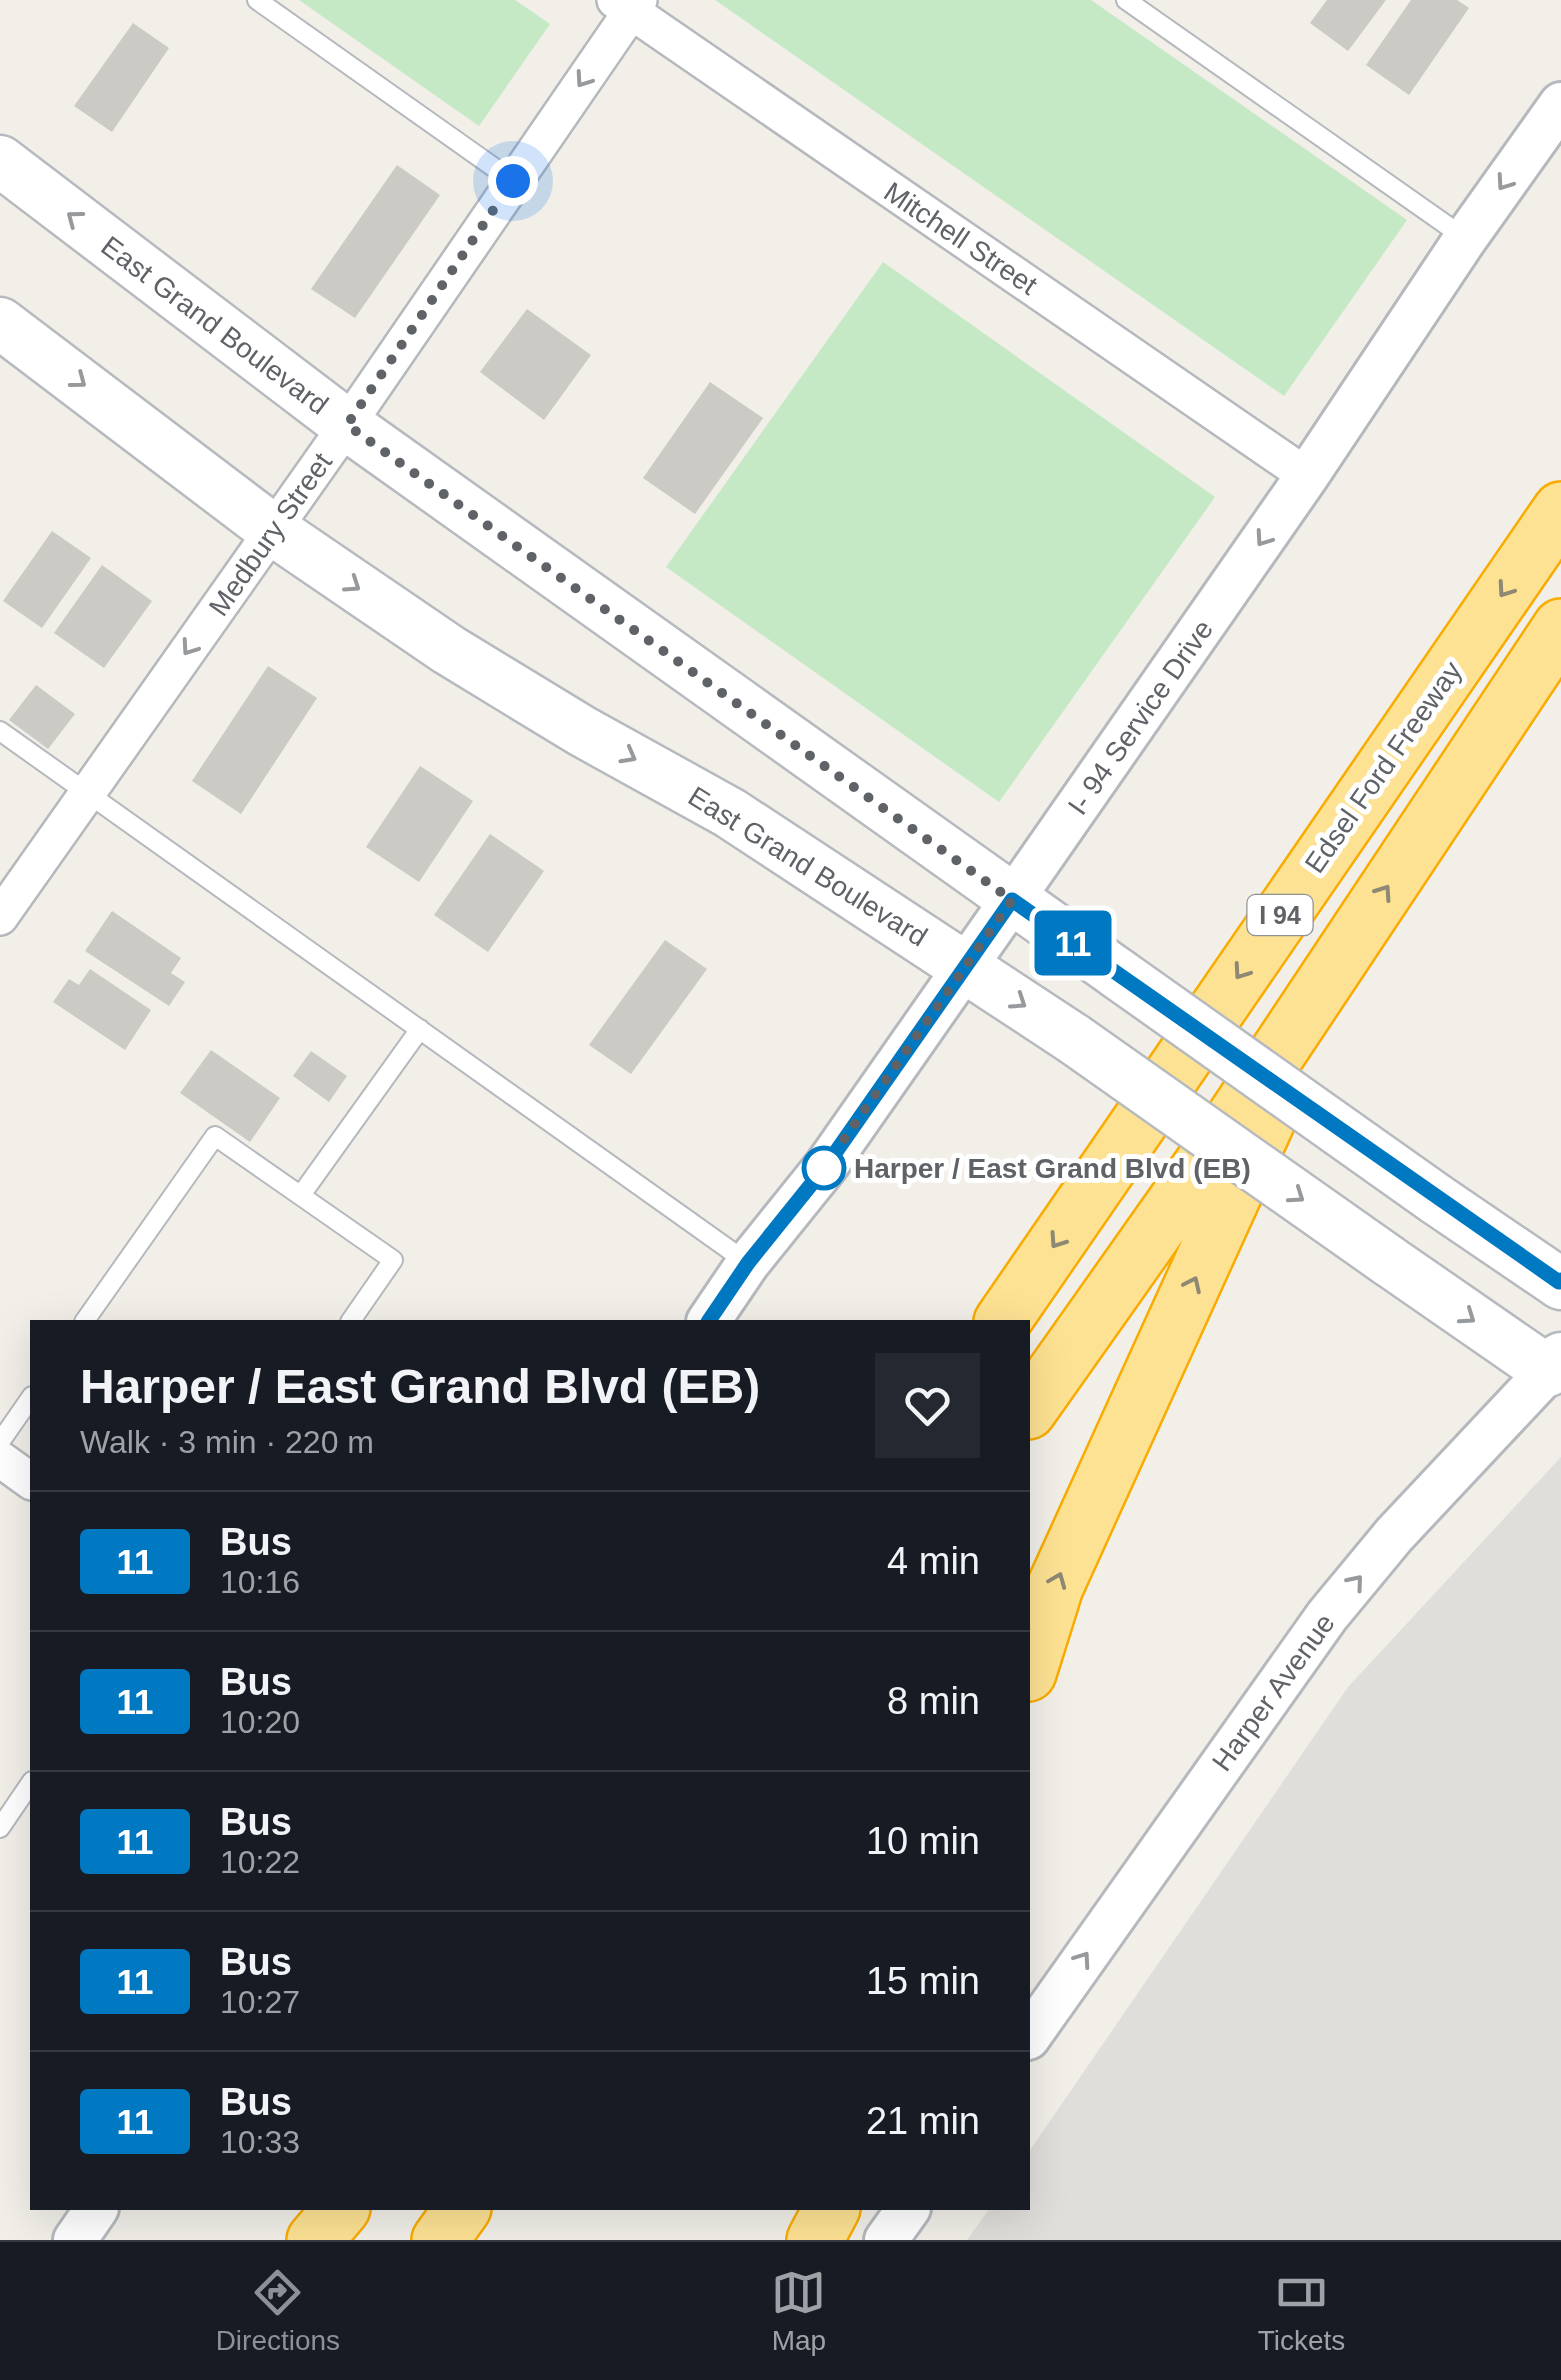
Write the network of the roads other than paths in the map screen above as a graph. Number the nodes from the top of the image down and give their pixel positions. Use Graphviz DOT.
graph roads {
  1 [pos="257,0"];
  2 [pos="1126,0"];
  3 [pos="628,4"];
  4 [pos="1561,104"];
  5 [pos="0,161"];
  6 [pos="513,181"];
  7 [pos="1465,238"];
  8 [pos="8,326"];
  9 [pos="347,425"];
  10 [pos="1307,476"];
  11 [pos="1561,510"];
  12 [pos="272,530"];
  13 [pos="1561,627"];
  14 [pos="0,730"];
  15 [pos="87,793"];
  16 [pos="1012,900"];
  17 [pos="0,918"];
  18 [pos="965,966"];
  19 [pos="1330,973"];
  20 [pos="420,1029"];
  21 [pos="302,1195"];
  22 [pos="748,1263"];
  23 [pos="1560,1282"];
  24 [pos="85,1320"];
  25 [pos="351,1320"];
  26 [pos="709,1320"];
  27 [pos="1003,1320"];
  28 [pos="1555,1364"];
  29 [pos="30,1399"];
  30 [pos="1030,1408"];
  31 [pos="0,1442"];
  32 [pos="0,1460"];
  33 [pos="30,1481"];
  34 [pos="1030,1666"];
  35 [pos="30,1784"];
  36 [pos="0,1828"];
  37 [pos="1030,2035"];
  38 [pos="96,2210"];
  39 [pos="340,2210"];
  40 [pos="384,2210"];
  41 [pos="462,2210"];
  42 [pos="831,2210"];
  43 [pos="908,2210"];
  44 [pos="74,2240"];
  45 [pos="315,2240"];
  46 [pos="362,2240"];
  47 [pos="440,2240"];
  48 [pos="815,2240"];
  49 [pos="886,2240"];
  1 -- 6 [label="lane"];
  2 -- 7 [label="lane"];
  3 -- 6 [label="street, Medbury Street, one-way"];
  3 -- 10 [label="street, Mitchell Street"];
  4 -- 7 [label="street, I- 94 Service Drive, one-way"];
  9 -- 5 [label="main road, East Grand Boulevard, one-way"];
  6 -- 9 [label="street, Medbury Street"];
  7 -- 10 [label="street, I- 94 Service Drive"];
  8 -- 12 [label="main road, East Grand Boulevard, one-way"];
  9 -- 12 [label="street, Medbury Street"];
  9 -- 16 [label="main road, East Grand Boulevard"];
  10 -- 16 [label="street, I- 94 Service Drive, one-way"];
  11 -- 27 [label="highway, Edsel Ford Freeway / I 94, one-way"];
  12 -- 15 [label="street, Medbury Street, one-way"];
  12 -- 18 [label="main road, East Grand Boulevard, one-way"];
  19 -- 13 [label="highway, I 94, one-way"];
  14 -- 15 [label="lane"];
  15 -- 17 [label="street, Medbury Street"];
  15 -- 20 [label="lane"];
  16 -- 18 [label="street, I- 94 Service Drive"];
  16 -- 23 [label="main road, East Grand Boulevard, bridge"];
  18 -- 22 [label="street, I- 94 Service Drive"];
  18 -- 28 [label="main road, East Grand Boulevard, one-way, bridge"];
  19 -- 30 [label="highway, I 94"];
  34 -- 19 [label="highway, one-way"];
  20 -- 21 [label="lane"];
  20 -- 22 [label="lane"];
  21 -- 24 [label="lane"];
  21 -- 25 [label="lane"];
  22 -- 26 [label="street, I- 94 Service Drive"];
  37 -- 28 [label="street, Harper Avenue, one-way"];
  29 -- 31 [label="lane"];
  32 -- 33 [label="street"];
  35 -- 36 [label="lane"];
  38 -- 44 [label="street"];
  39 -- 45 [label="highway"];
  40 -- 46 [label="highway"];
  41 -- 47 [label="highway"];
  42 -- 48 [label="highway"];
  43 -- 49 [label="street"];
}
